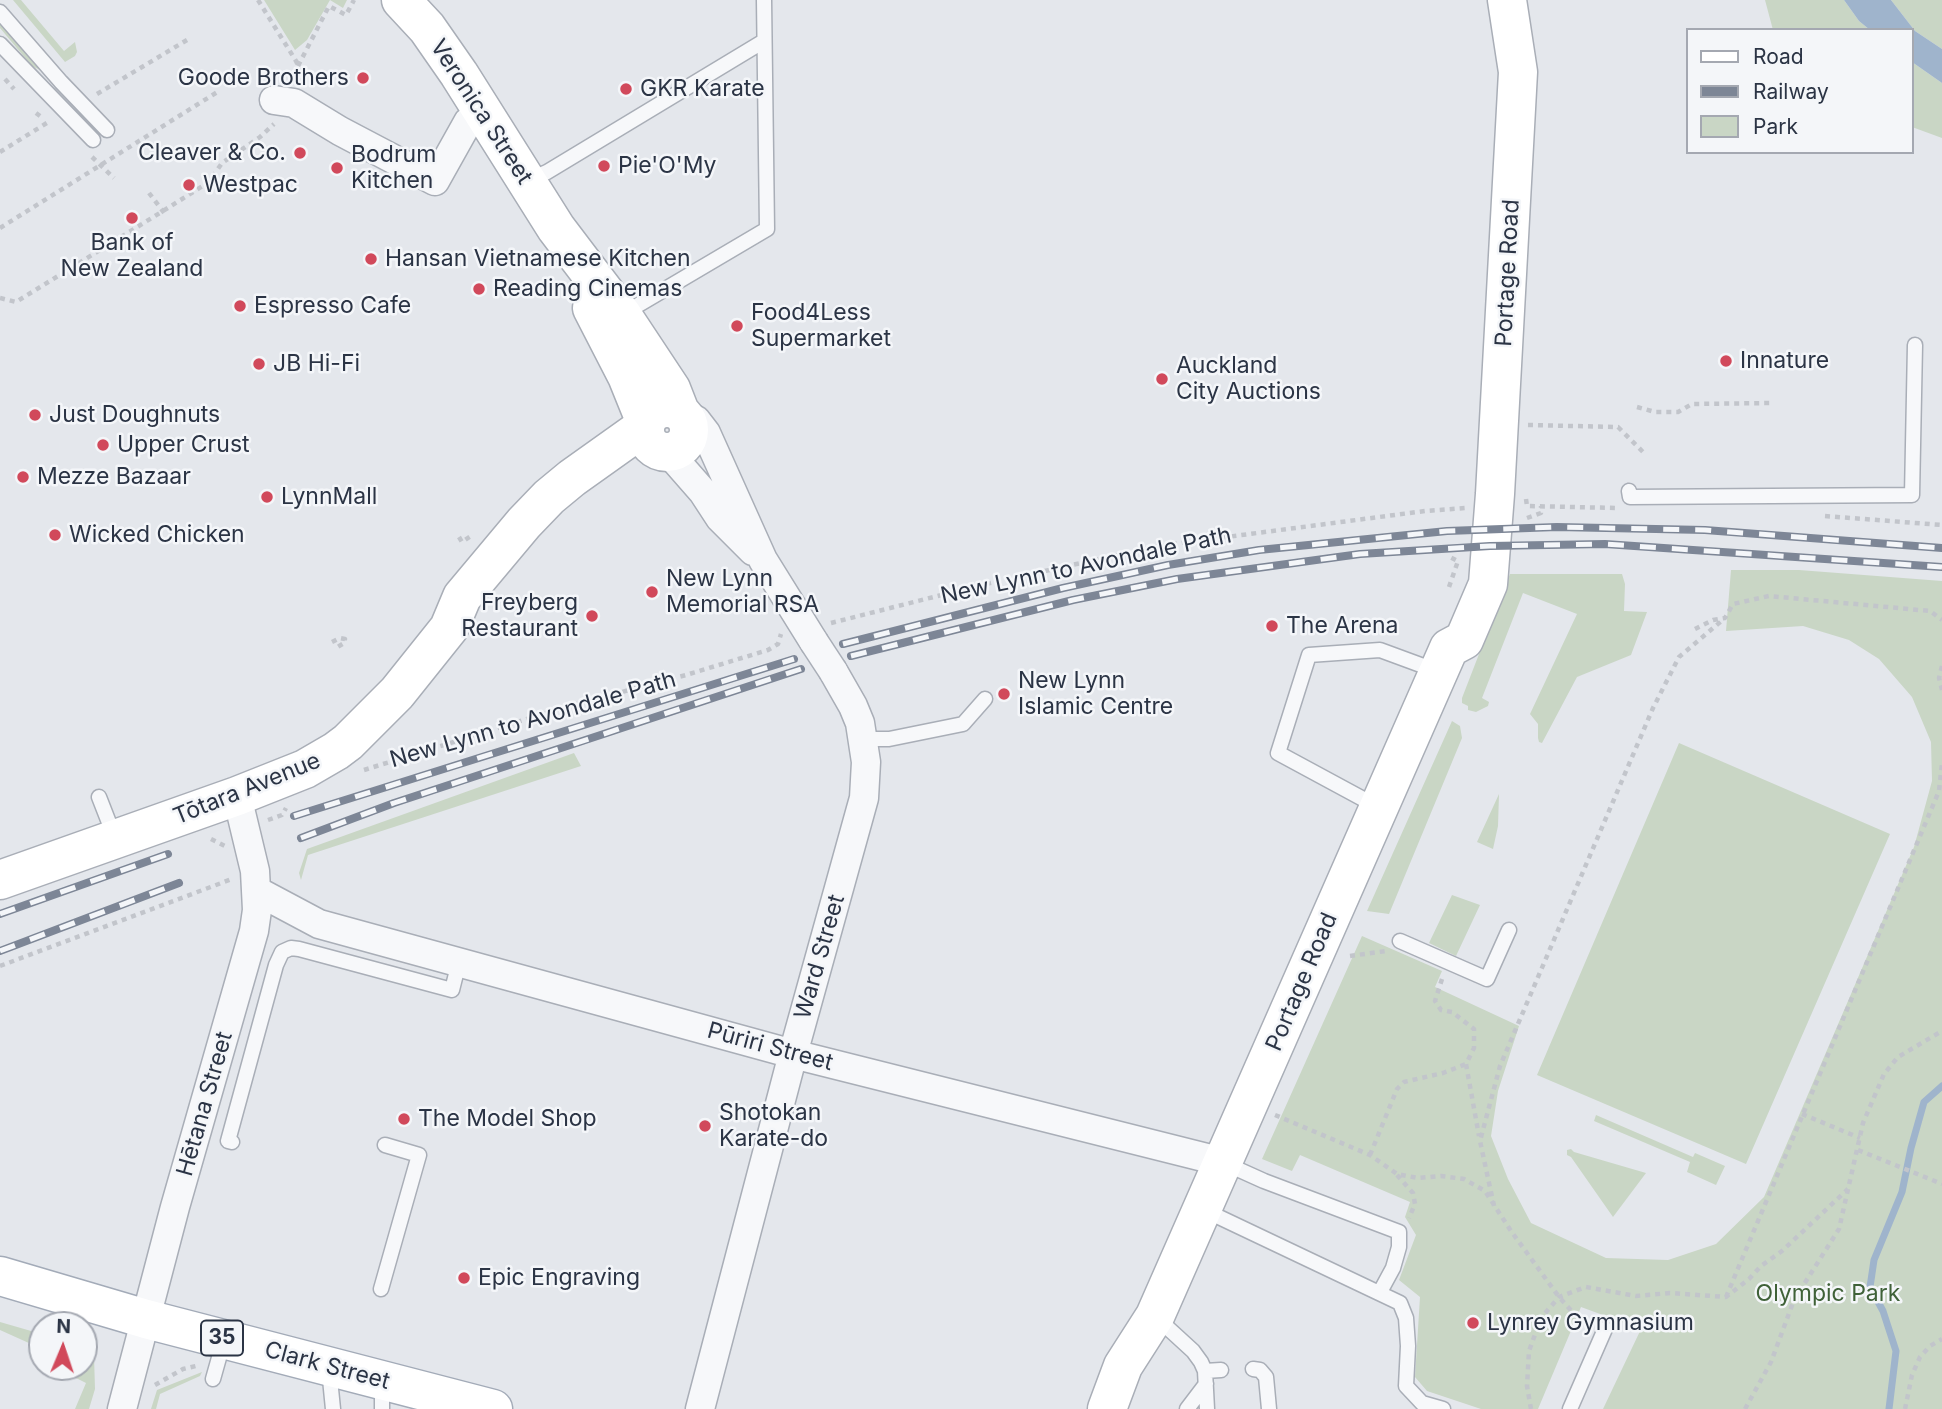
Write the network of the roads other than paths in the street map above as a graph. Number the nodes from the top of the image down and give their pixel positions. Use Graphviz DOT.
graph roads {
  1 [pos="401,0"];
  2 [pos="764,0"];
  3 [pos="1507,0"];
  4 [pos="0,12"];
  5 [pos="764,41"];
  6 [pos="0,44"];
  7 [pos="284,102"];
  8 [pos="468,122"];
  9 [pos="107,130"];
  10 [pos="91,147"];
  11 [pos="526,181"];
  12 [pos="556,228"];
  13 [pos="622,315"];
  14 [pos="1915,345"];
  15 [pos="663,429"];
  16 [pos="1629,491"];
  17 [pos="762,561"];
  18 [pos="449,628"];
  19 [pos="1444,660"];
  20 [pos="833,671"];
  21 [pos="985,699"];
  22 [pos="864,739"];
  23 [pos="237,796"];
  24 [pos="99,797"];
  25 [pos="1379,807"];
  26 [pos="116,839"];
  27 [pos="0,880"];
  28 [pos="246,884"];
  29 [pos="319,924"];
  30 [pos="1509,930"];
  31 [pos="254,931"];
  32 [pos="1400,941"];
  33 [pos="459,962"];
  34 [pos="793,1054"];
  35 [pos="232,1142"];
  36 [pos="385,1145"];
  37 [pos="1223,1163"];
  38 [pos="1202,1209"];
  39 [pos="0,1276"];
  40 [pos="381,1289"];
  41 [pos="1380,1292"];
  42 [pos="1156,1316"];
  43 [pos="146,1319"];
  44 [pos="1605,1329"];
  45 [pos="328,1366"];
  46 [pos="1253,1368"];
  47 [pos="1221,1370"];
  48 [pos="1206,1378"];
  49 [pos="382,1394"];
  50 [pos="122,1409"];
  51 [pos="333,1409"];
  52 [pos="493,1409"];
  53 [pos="699,1409"];
  54 [pos="1107,1409"];
  55 [pos="1135,1409"];
  56 [pos="1187,1409"];
  57 [pos="1207,1409"];
  58 [pos="1269,1409"];
  59 [pos="1443,1409"];
  60 [pos="1570,1409"];
  1 -- 11 [label="main road, Veronica Street"];
  2 -- 5 [label="lane"];
  3 -- 19 [label="main road, Portage Road"];
  4 -- 9 [label="lane"];
  5 -- 11 [label="lane"];
  5 -- 13 [label="lane"];
  6 -- 10 [label="lane"];
  7 -- 8 [label="street"];
  11 -- 12 [label="main road, Veronica Street"];
  12 -- 13 [label="main road, Veronica Street"];
  12 -- 15 [label="main road, Veronica Street"];
  13 -- 15 [label="main road, Veronica Street"];
  14 -- 16 [label="lane"];
  15 -- 17 [label="street, Veronica Street"];
  15 -- 17 [label="street, Veronica Street"];
  15 -- 18 [label="main road, Tōtara Avenue"];
  15 -- 18 [label="main road, Tōtara Avenue"];
  17 -- 20 [label="street, Veronica Street, bridge"];
  18 -- 23 [label="main road, Tōtara Avenue"];
  19 -- 25 [label="main road, Portage Road"];
  19 -- 25 [label="lane"];
  20 -- 22 [label="street, Ward Street"];
  21 -- 22 [label="lane"];
  22 -- 34 [label="street, Ward Street"];
  23 -- 26 [label="main road, Tōtara Avenue"];
  23 -- 28 [label="street, Hētana Street"];
  24 -- 26 [label="lane"];
  25 -- 37 [label="main road, Portage Road"];
  26 -- 27 [label="main road, Tōtara Avenue"];
  28 -- 29 [label="street, Pūriri Street"];
  28 -- 31 [label="street, Hētana Street"];
  29 -- 31 [label="street, Pūriri Street"];
  29 -- 33 [label="street, Pūriri Street"];
  30 -- 32 [label="lane"];
  31 -- 43 [label="street, Hētana Street"];
  33 -- 34 [label="street, Pūriri Street"];
  33 -- 35 [label="lane"];
  34 -- 37 [label="street, Pūriri Street"];
  34 -- 53 [label="street, Ward Street"];
  36 -- 40 [label="lane"];
  37 -- 38 [label="main road, Portage Road"];
  37 -- 41 [label="lane"];
  38 -- 41 [label="lane"];
  38 -- 42 [label="main road, Portage Road"];
  39 -- 43 [label="main road, Clark Street / 35"];
  41 -- 59 [label="lane"];
  42 -- 48 [label="lane"];
  42 -- 54 [label="main road, Portage Road"];
  42 -- 55 [label="main road, Portage Road"];
  43 -- 45 [label="main road, Clark Street / 35"];
  43 -- 50 [label="street, Hētana Street"];
  44 -- 60 [label="lane"];
  45 -- 49 [label="main road, Clark Street / 35"];
  45 -- 51 [label="lane"];
  46 -- 58 [label="lane"];
  47 -- 48 [label="lane"];
  48 -- 56 [label="lane"];
  48 -- 57 [label="lane"];
  49 -- 52 [label="main road, Clark Street / 35"];
}
